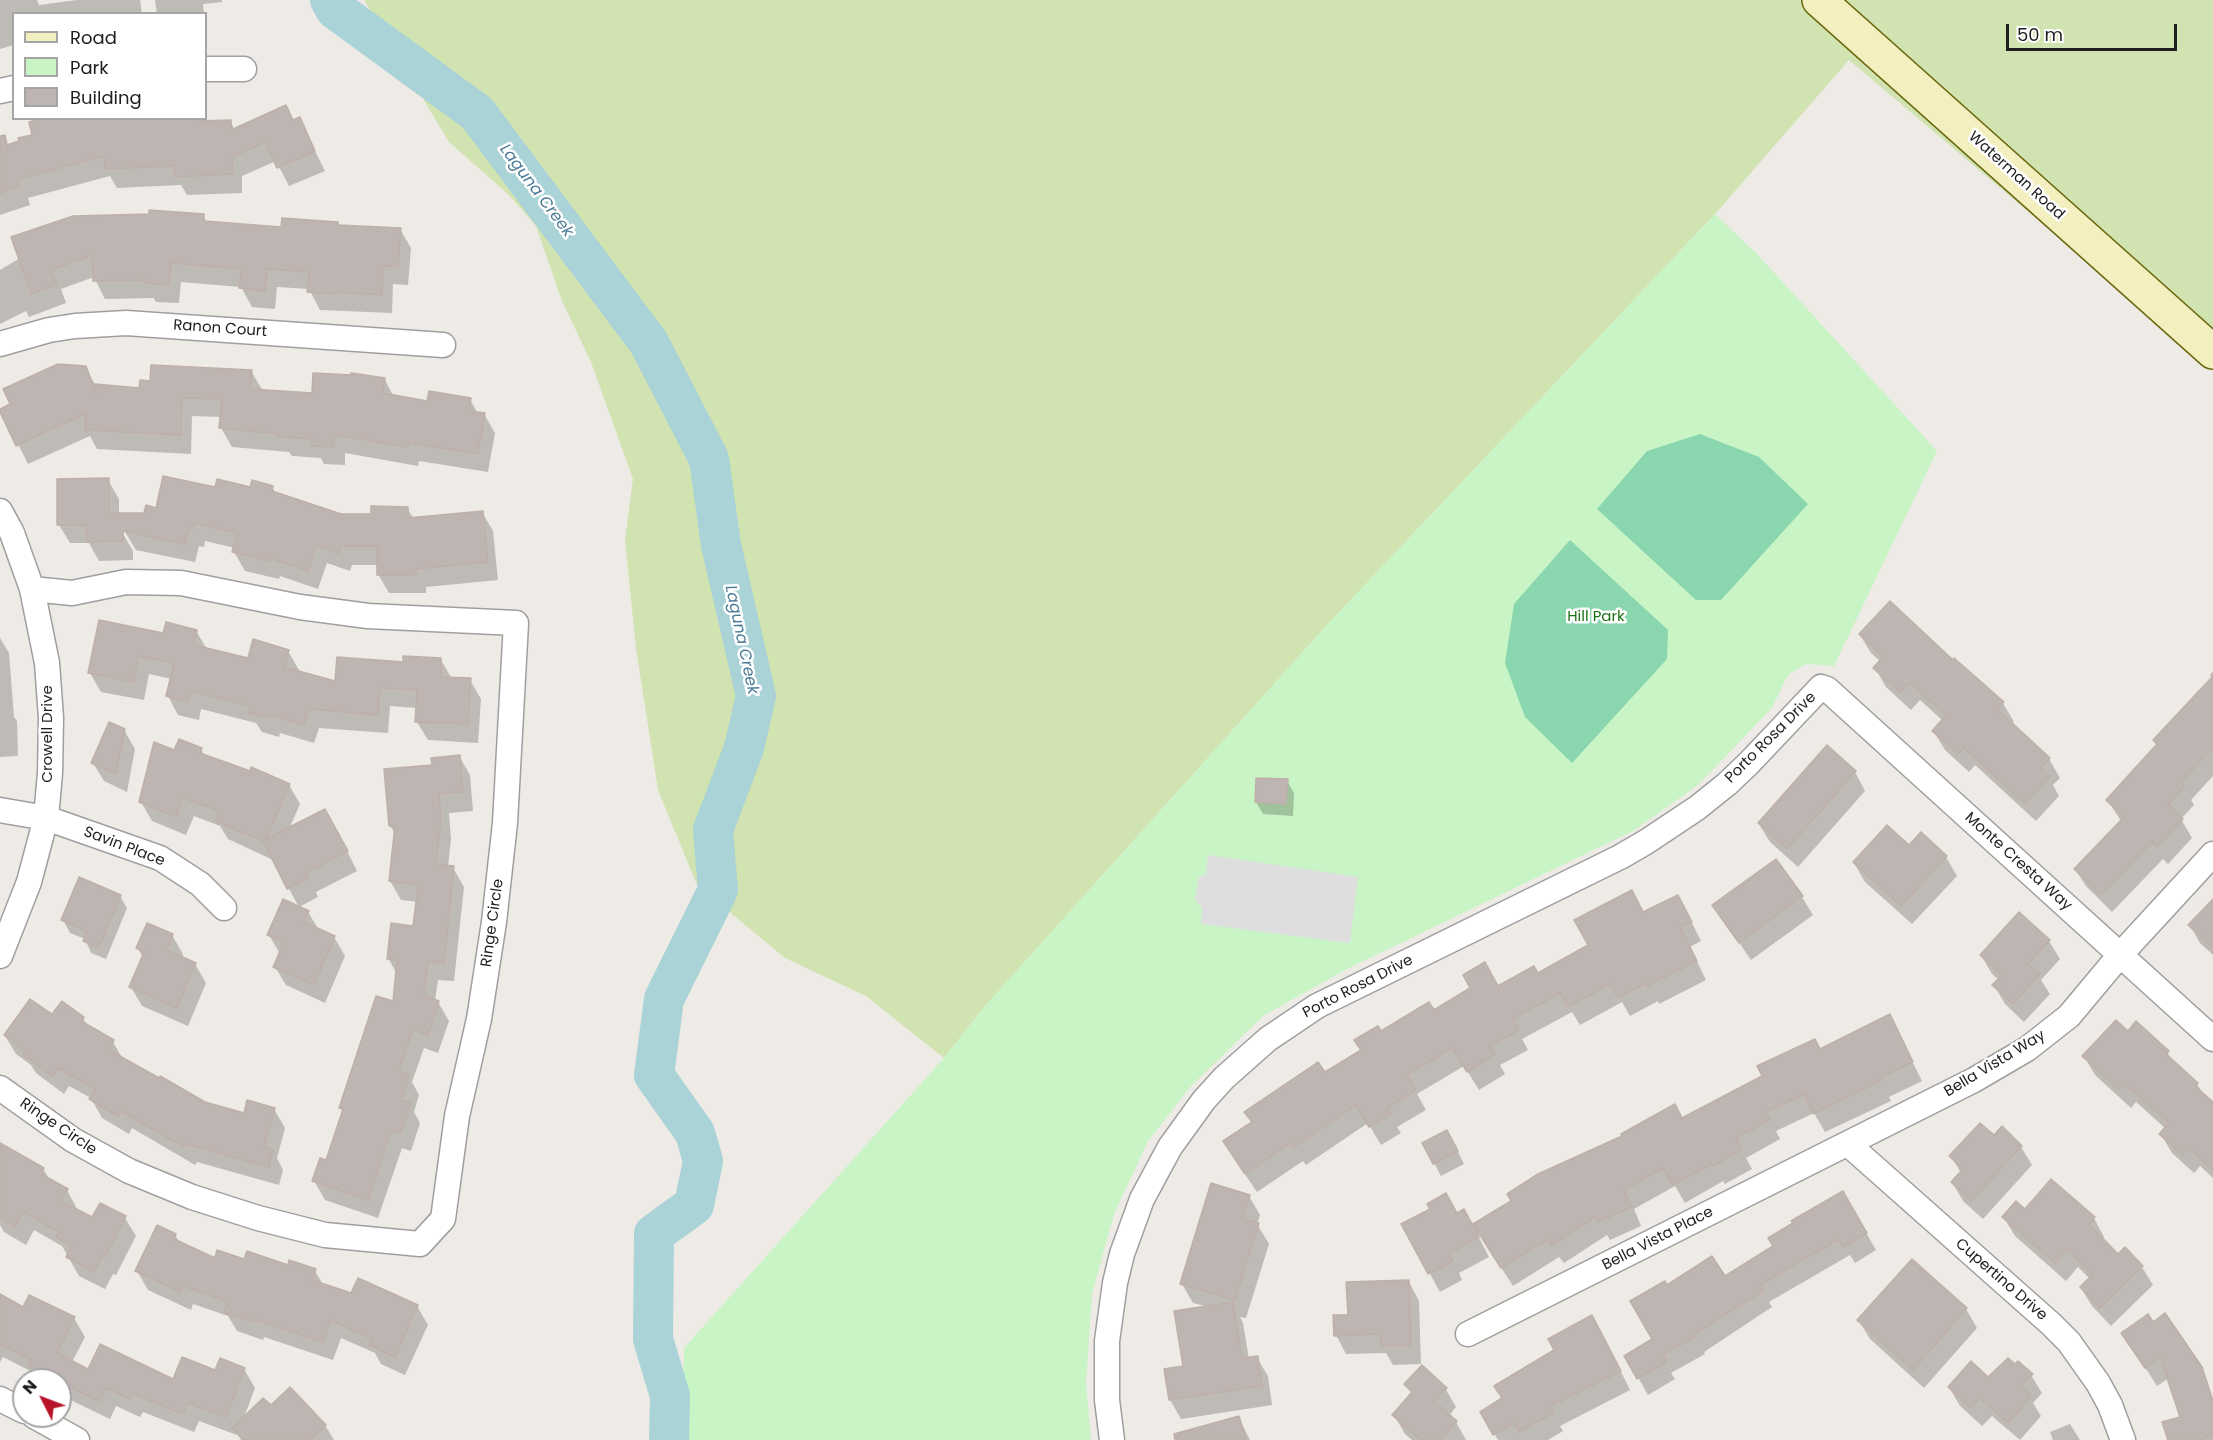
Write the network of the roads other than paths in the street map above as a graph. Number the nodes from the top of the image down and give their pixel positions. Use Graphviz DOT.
graph roads {
  1 [pos="1819,0"];
  2 [pos="207,69"];
  3 [pos="244,69"];
  4 [pos="0,344"];
  5 [pos="443,345"];
  6 [pos="2213,352"];
  7 [pos="0,512"];
  8 [pos="32,589"];
  9 [pos="1821,687"];
  10 [pos="0,810"];
  11 [pos="46,818"];
  12 [pos="2213,854"];
  13 [pos="225,908"];
  14 [pos="2120,955"];
  15 [pos="0,956"];
  16 [pos="2213,1039"];
  17 [pos="0,1088"];
  18 [pos="1848,1144"];
  19 [pos="1468,1334"];
  20 [pos="56,1428"];
  21 [pos="77,1440"];
  22 [pos="1112,1440"];
  23 [pos="2123,1440"];
  1 -- 6 [label="main road, Waterman Road"];
  2 -- 3 [label="street"];
  4 -- 5 [label="street, Ranon Court"];
  7 -- 8 [label="street, Crowell Drive"];
  8 -- 11 [label="street, Crowell Drive"];
  8 -- 17 [label="street, Ringe Circle"];
  9 -- 14 [label="street, Monte Cresta Way"];
  9 -- 22 [label="street, Porto Rosa Drive"];
  10 -- 11 [label="street, Savin Place"];
  11 -- 13 [label="street, Savin Place"];
  11 -- 15 [label="street, Crowell Drive"];
  12 -- 14 [label="street, Bella Vista Way"];
  14 -- 16 [label="street, Monte Cresta Way"];
  14 -- 18 [label="street, Bella Vista Way"];
  18 -- 19 [label="street, Bella Vista Place"];
  18 -- 23 [label="street, Cupertino Drive"];
  20 -- 21 [label="street"];
}
